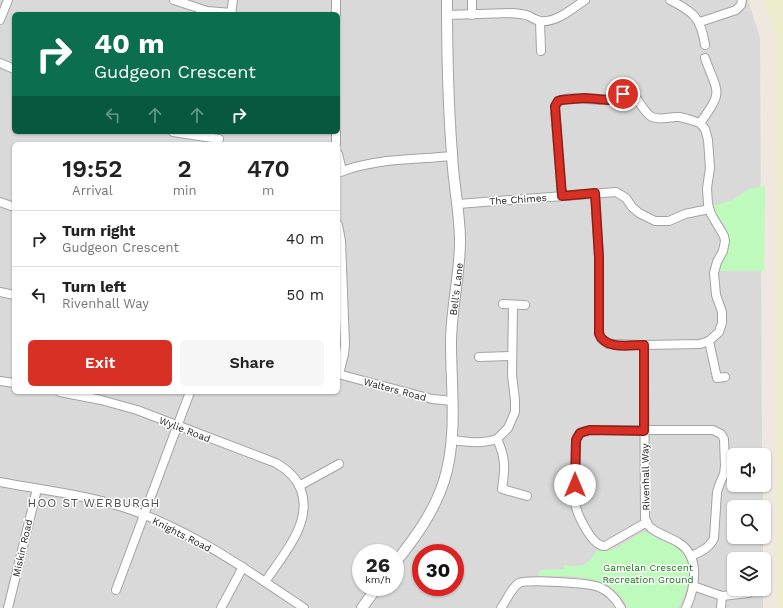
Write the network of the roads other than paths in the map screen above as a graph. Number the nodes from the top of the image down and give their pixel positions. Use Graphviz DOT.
graph roads {
  1 [pos="174,0"];
  2 [pos="233,0"];
  3 [pos="336,0"];
  4 [pos="447,0"];
  5 [pos="472,0"];
  6 [pos="585,0"];
  7 [pos="670,0"];
  8 [pos="742,0"];
  9 [pos="5,2"];
  10 [pos="215,12"];
  11 [pos="232,12"];
  12 [pos="336,12"];
  13 [pos="472,15"];
  14 [pos="447,16"];
  15 [pos="0,20"];
  16 [pos="540,21"];
  17 [pos="700,22"];
  18 [pos="705,45"];
  19 [pos="541,50"];
  20 [pos="706,58"];
  21 [pos="0,63"];
  22 [pos="12,68"];
  23 [pos="700,123"];
  24 [pos="182,134"];
  25 [pos="219,138"];
  26 [pos="452,156"];
  27 [pos="340,172"];
  28 [pos="595,193"];
  29 [pos="562,196"];
  30 [pos="0,202"];
  31 [pos="458,204"];
  32 [pos="12,206"];
  33 [pos="709,209"];
  34 [pos="340,236"];
  35 [pos="0,292"];
  36 [pos="12,295"];
  37 [pos="503,304"];
  38 [pos="513,304"];
  39 [pos="525,305"];
  40 [pos="709,341"];
  41 [pos="644,345"];
  42 [pos="512,356"];
  43 [pos="479,357"];
  44 [pos="340,370"];
  45 [pos="340,374"];
  46 [pos="725,377"];
  47 [pos="0,381"];
  48 [pos="12,384"];
  49 [pos="69,394"];
  50 [pos="189,394"];
  51 [pos="453,401"];
  52 [pos="178,427"];
  53 [pos="644,431"];
  54 [pos="497,439"];
  55 [pos="452,440"];
  56 [pos="340,464"];
  57 [pos="0,482"];
  58 [pos="300,486"];
  59 [pos="37,489"];
  60 [pos="527,496"];
  61 [pos="144,515"];
  62 [pos="647,522"];
  63 [pos="404,552"];
  64 [pos="691,556"];
  65 [pos="243,567"];
  66 [pos="265,582"];
  67 [pos="693,586"];
  68 [pos="116,590"];
  69 [pos="727,595"];
  70 [pos="371,596"];
  71 [pos="722,596"];
  72 [pos="8,608"];
  73 [pos="221,608"];
  74 [pos="304,608"];
  75 [pos="362,608"];
  76 [pos="501,608"];
  77 [pos="621,608"];
  78 [pos="686,608"];
  79 [pos="721,608"];
  1 -- 10 [label="street"];
  2 -- 11 [label="street"];
  3 -- 12 [label="street"];
  4 -- 14 [label="street, Bell's Lane"];
  5 -- 13 [label="street"];
  6 -- 16 [label="street"];
  7 -- 17 [label="street"];
  8 -- 17 [label="street"];
  9 -- 15 [label="street"];
  13 -- 14 [label="street"];
  13 -- 16 [label="street"];
  14 -- 26 [label="street, Bell's Lane"];
  16 -- 19 [label="street"];
  17 -- 18 [label="street"];
  20 -- 23 [label="street"];
  21 -- 22 [label="street"];
  23 -- 29 [label="street"];
  23 -- 33 [label="street"];
  24 -- 25 [label="street"];
  26 -- 27 [label="street"];
  26 -- 31 [label="street, Bell's Lane"];
  28 -- 29 [label="street, The Chimes"];
  28 -- 33 [label="street, The Chimes"];
  28 -- 41 [label="street"];
  29 -- 31 [label="street, The Chimes"];
  30 -- 32 [label="street"];
  31 -- 51 [label="street, Bell's Lane"];
  33 -- 40 [label="street"];
  34 -- 44 [label="street"];
  35 -- 36 [label="street"];
  37 -- 38 [label="street"];
  38 -- 39 [label="street"];
  38 -- 42 [label="street"];
  40 -- 41 [label="street"];
  40 -- 46 [label="street"];
  41 -- 53 [label="street, Rivenhall Way"];
  42 -- 43 [label="street"];
  42 -- 54 [label="street"];
  45 -- 51 [label="street, Walters Road"];
  47 -- 48 [label="street"];
  49 -- 52 [label="street, Wylie Road"];
  50 -- 52 [label="street"];
  51 -- 55 [label="street, Bell's Lane"];
  52 -- 58 [label="street, Wylie Road"];
  52 -- 61 [label="street"];
  53 -- 62 [label="street, Rivenhall Way"];
  53 -- 62 [label="street"];
  53 -- 64 [label="street"];
  54 -- 55 [label="street"];
  54 -- 60 [label="street"];
  55 -- 63 [label="street, Bell's Lane"];
  56 -- 58 [label="street"];
  57 -- 59 [label="street, Knights Road"];
  58 -- 66 [label="street"];
  59 -- 61 [label="street, Knights Road"];
  59 -- 72 [label="street, Miskin Road"];
  61 -- 65 [label="street, Knights Road"];
  61 -- 68 [label="street"];
  62 -- 64 [label="street, Rivenhall Way"];
  64 -- 67 [label="street"];
  65 -- 66 [label="street, Knights Road"];
  65 -- 73 [label="street"];
  66 -- 74 [label="street, Knights Road"];
  67 -- 71 [label="street"];
  67 -- 78 [label="street"];
  69 -- 71 [label="street"];
  70 -- 75 [label="street"];
  71 -- 79 [label="street"];
  76 -- 77 [label="street"];
}
